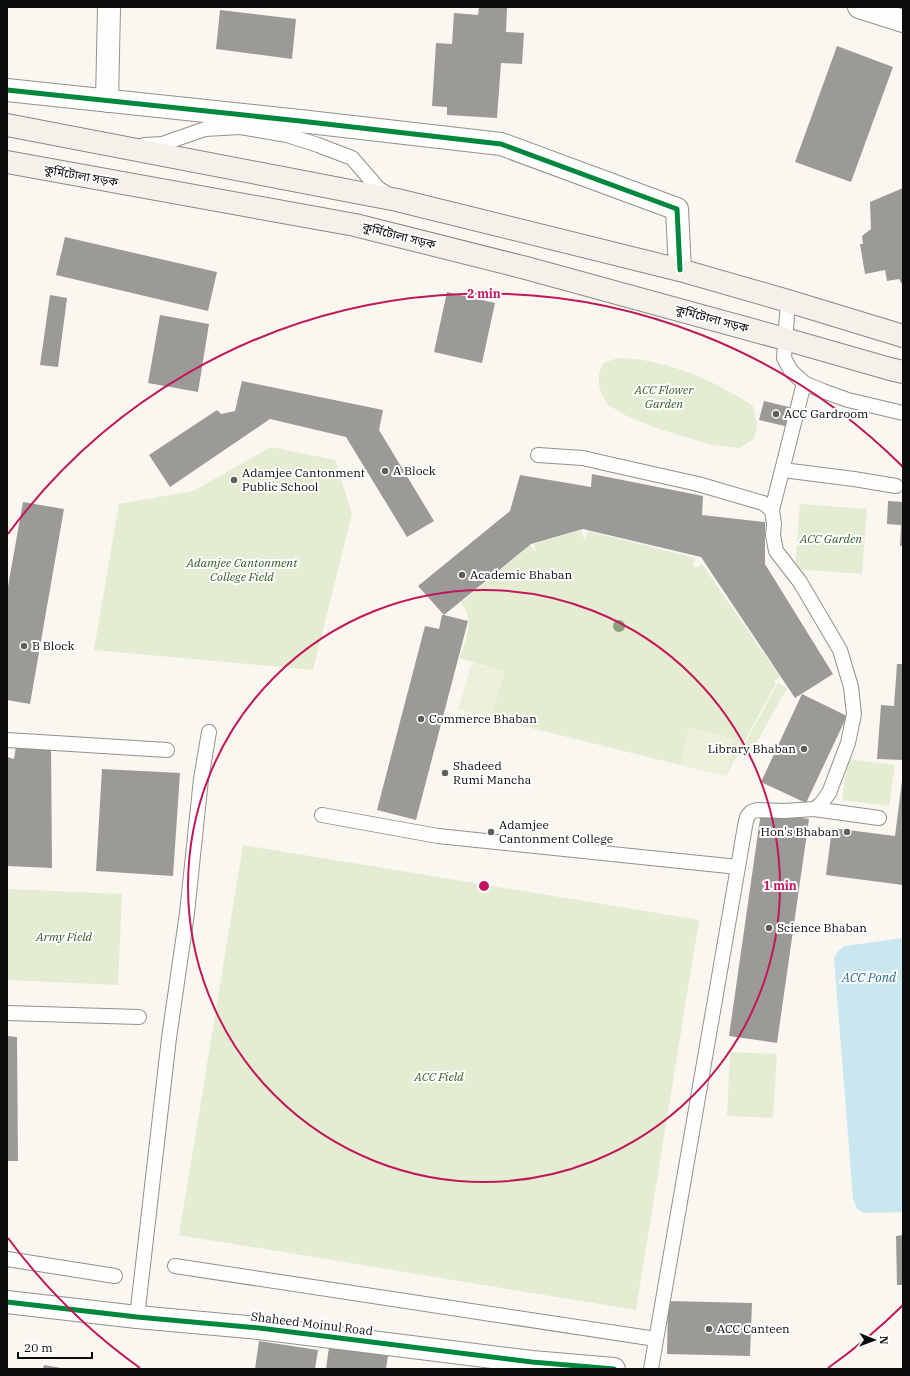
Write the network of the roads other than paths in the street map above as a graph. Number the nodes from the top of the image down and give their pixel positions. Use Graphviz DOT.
graph roads {
  1 [pos="109,7"];
  2 [pos="859,7"];
  3 [pos="903,21"];
  4 [pos="7,90"];
  5 [pos="107,101"];
  6 [pos="7,125"];
  7 [pos="118,145"];
  8 [pos="7,162"];
  9 [pos="397,200"];
  10 [pos="680,270"];
  11 [pos="788,301"];
  12 [pos="903,336"];
  13 [pos="784,339"];
  14 [pos="903,372"];
  15 [pos="804,383"];
  16 [pos="903,413"];
  17 [pos="538,455"];
  18 [pos="783,470"];
  19 [pos="896,486"];
  20 [pos="772,510"];
  21 [pos="208,732"];
  22 [pos="7,740"];
  23 [pos="167,750"];
  24 [pos="814,809"];
  25 [pos="322,815"];
  26 [pos="879,818"];
  27 [pos="738,868"];
  28 [pos="7,1013"];
  29 [pos="139,1017"];
  30 [pos="7,1259"];
  31 [pos="175,1266"];
  32 [pos="115,1276"];
  33 [pos="7,1302"];
  34 [pos="137,1317"];
  35 [pos="656,1339"];
  36 [pos="614,1369"];
  37 [pos="651,1369"];
  1 -- 5 [label="street"];
  2 -- 3 [label="street"];
  4 -- 5 [label="street"];
  5 -- 10 [label="street"];
  6 -- 7 [label="main road"];
  7 -- 9 [label="main road"];
  7 -- 9 [label="lane"];
  8 -- 13 [label="main road, কুর্মিটোলা সড়ক"];
  9 -- 10 [label="main road"];
  10 -- 11 [label="main road"];
  11 -- 12 [label="main road"];
  11 -- 13 [label="lane"];
  13 -- 14 [label="main road, কুর্মিটোলা সড়ক"];
  13 -- 15 [label="lane"];
  15 -- 16 [label="lane"];
  15 -- 18 [label="lane"];
  17 -- 20 [label="lane"];
  18 -- 19 [label="lane"];
  18 -- 20 [label="lane"];
  20 -- 24 [label="lane"];
  21 -- 34 [label="lane"];
  22 -- 23 [label="lane"];
  24 -- 26 [label="lane"];
  24 -- 27 [label="lane"];
  25 -- 27 [label="lane"];
  27 -- 35 [label="lane"];
  28 -- 29 [label="lane"];
  30 -- 32 [label="lane"];
  31 -- 35 [label="lane"];
  33 -- 34 [label="street, Shaheed Moinul Road"];
  34 -- 36 [label="street, Shaheed Moinul Road"];
  35 -- 37 [label="lane"];
}
